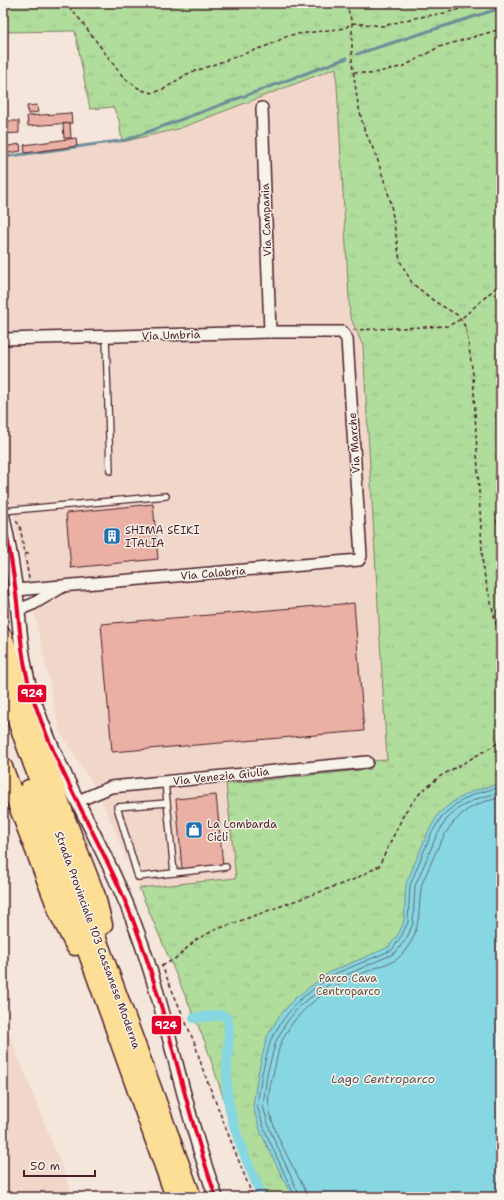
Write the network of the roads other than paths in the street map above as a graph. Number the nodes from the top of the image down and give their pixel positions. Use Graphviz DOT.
graph roads {
  1 [pos="262,108"];
  2 [pos="339,331"];
  3 [pos="270,332"];
  4 [pos="106,337"];
  5 [pos="3,339"];
  6 [pos="110,470"];
  7 [pos="166,496"];
  8 [pos="3,511"];
  9 [pos="7,514"];
  10 [pos="361,559"];
  11 [pos="64,586"];
  12 [pos="16,590"];
  13 [pos="18,610"];
  14 [pos="3,638"];
  15 [pos="3,683"];
  16 [pos="3,717"];
  17 [pos="367,762"];
  18 [pos="3,767"];
  19 [pos="165,782"];
  20 [pos="78,801"];
  21 [pos="167,803"];
  22 [pos="226,868"];
  23 [pos="174,873"];
  24 [pos="113,1003"];
  25 [pos="175,1197"];
  26 [pos="192,1197"];
  27 [pos="216,1197"];
  1 -- 3 [label="street, Via Campania"];
  2 -- 3 [label="street, Via Umbria"];
  2 -- 10 [label="street, Via Marche"];
  3 -- 4 [label="street, Via Umbria"];
  4 -- 5 [label="street, Via Umbria"];
  4 -- 6 [label="lane"];
  7 -- 9 [label="lane"];
  8 -- 9 [label="lane"];
  9 -- 12 [label="street"];
  10 -- 11 [label="street, Via Calabria"];
  11 -- 12 [label="street, Via Calabria"];
  11 -- 13 [label="street, Via Calabria"];
  12 -- 13 [label="street"];
  13 -- 20 [label="street"];
  14 -- 24 [label="highway"];
  15 -- 24 [label="highway, Strada Provinciale 103 Cassanese Moderna"];
  16 -- 24 [label="highway, Strada Provinciale 103 Cassanese Moderna"];
  17 -- 19 [label="street, Via Venezia Giulia"];
  18 -- 24 [label="highway"];
  19 -- 20 [label="street, Via Venezia Giulia"];
  19 -- 21 [label="lane"];
  20 -- 27 [label="street"];
  21 -- 23 [label="lane"];
  21 -- 23 [label="lane"];
  22 -- 23 [label="lane"];
  24 -- 25 [label="highway, Strada Provinciale 103 Cassanese Moderna"];
  24 -- 26 [label="highway, Strada Provinciale 103 Cassanese Moderna"];
}
